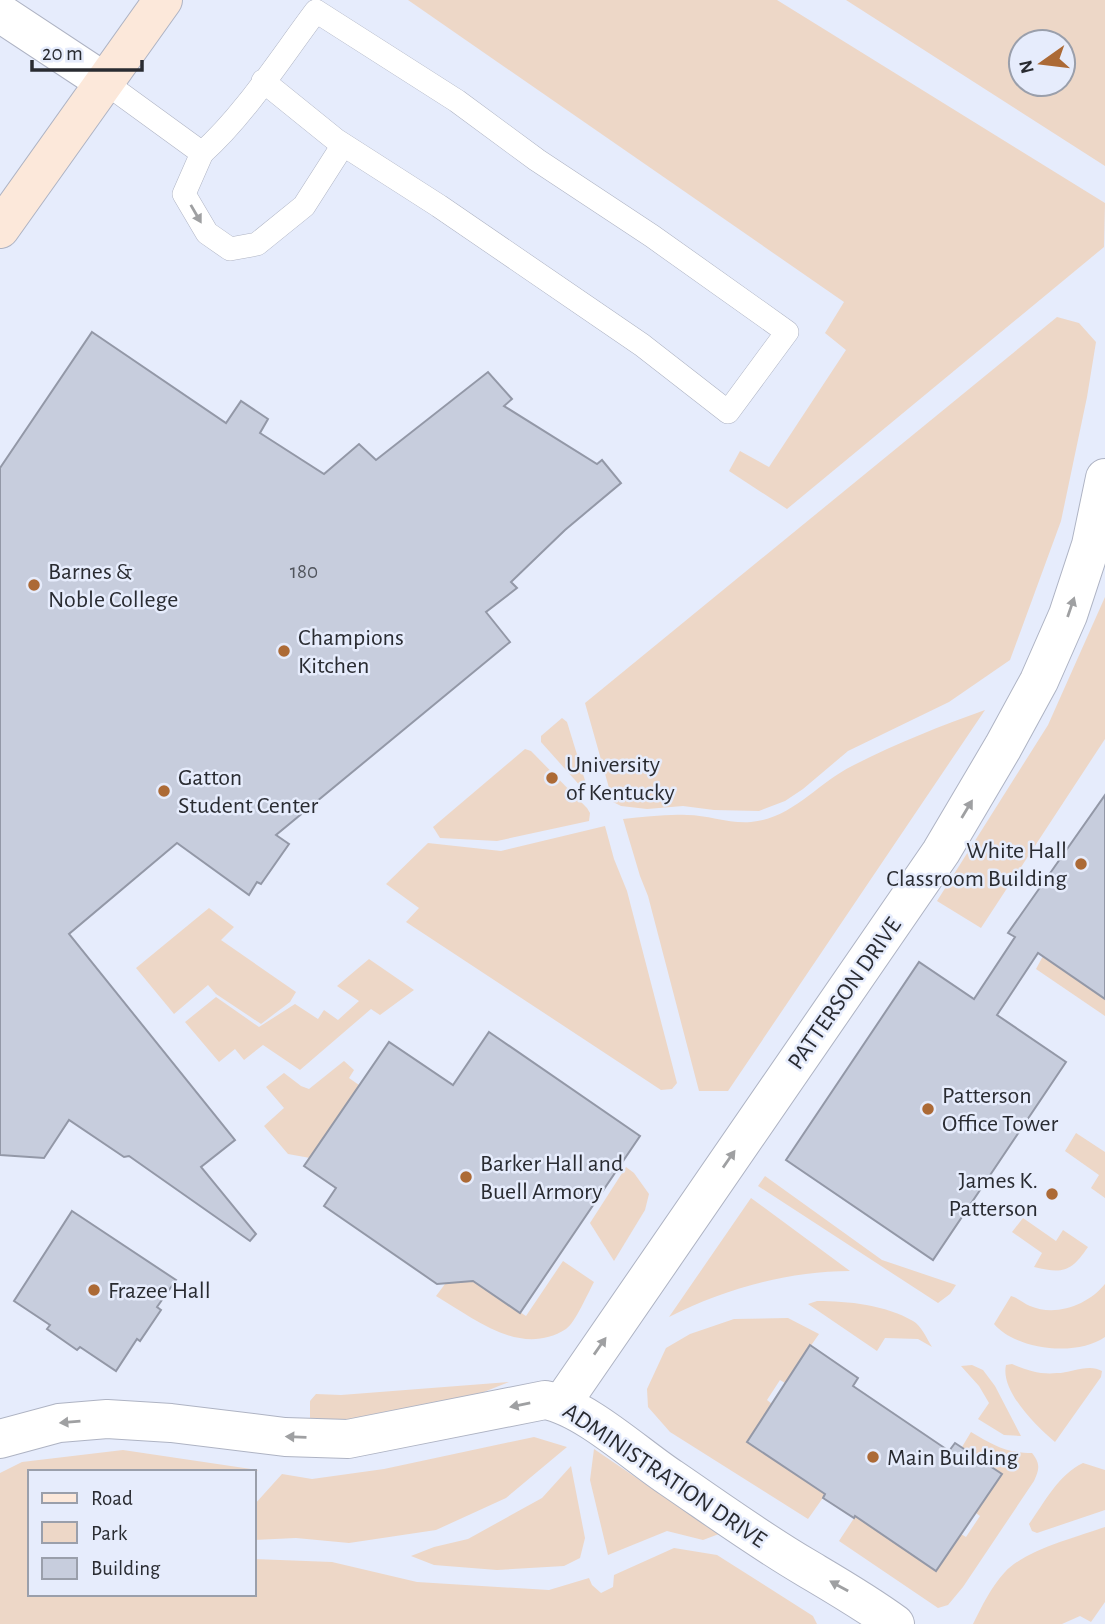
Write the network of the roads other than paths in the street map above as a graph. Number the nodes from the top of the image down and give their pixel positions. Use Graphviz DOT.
graph roads {
  1 [pos="163,0"];
  2 [pos="0,13"];
  3 [pos="103,81"];
  4 [pos="263,81"];
  5 [pos="343,145"];
  6 [pos="202,153"];
  7 [pos="0,229"];
  8 [pos="1105,478"];
  9 [pos="562,1403"];
  10 [pos="0,1439"];
  11 [pos="895,1624"];
  1 -- 3 [label="main road"];
  2 -- 3 [label="street"];
  3 -- 6 [label="lane"];
  3 -- 7 [label="main road"];
  4 -- 5 [label="lane"];
  4 -- 5 [label="lane"];
  4 -- 6 [label="lane"];
  6 -- 5 [label="lane, one-way"];
  9 -- 8 [label="street, PATTERSON DRIVE, one-way"];
  9 -- 10 [label="street, ADMINISTRATION DRIVE, one-way"];
  11 -- 9 [label="street, ADMINISTRATION DRIVE, one-way"];
}
